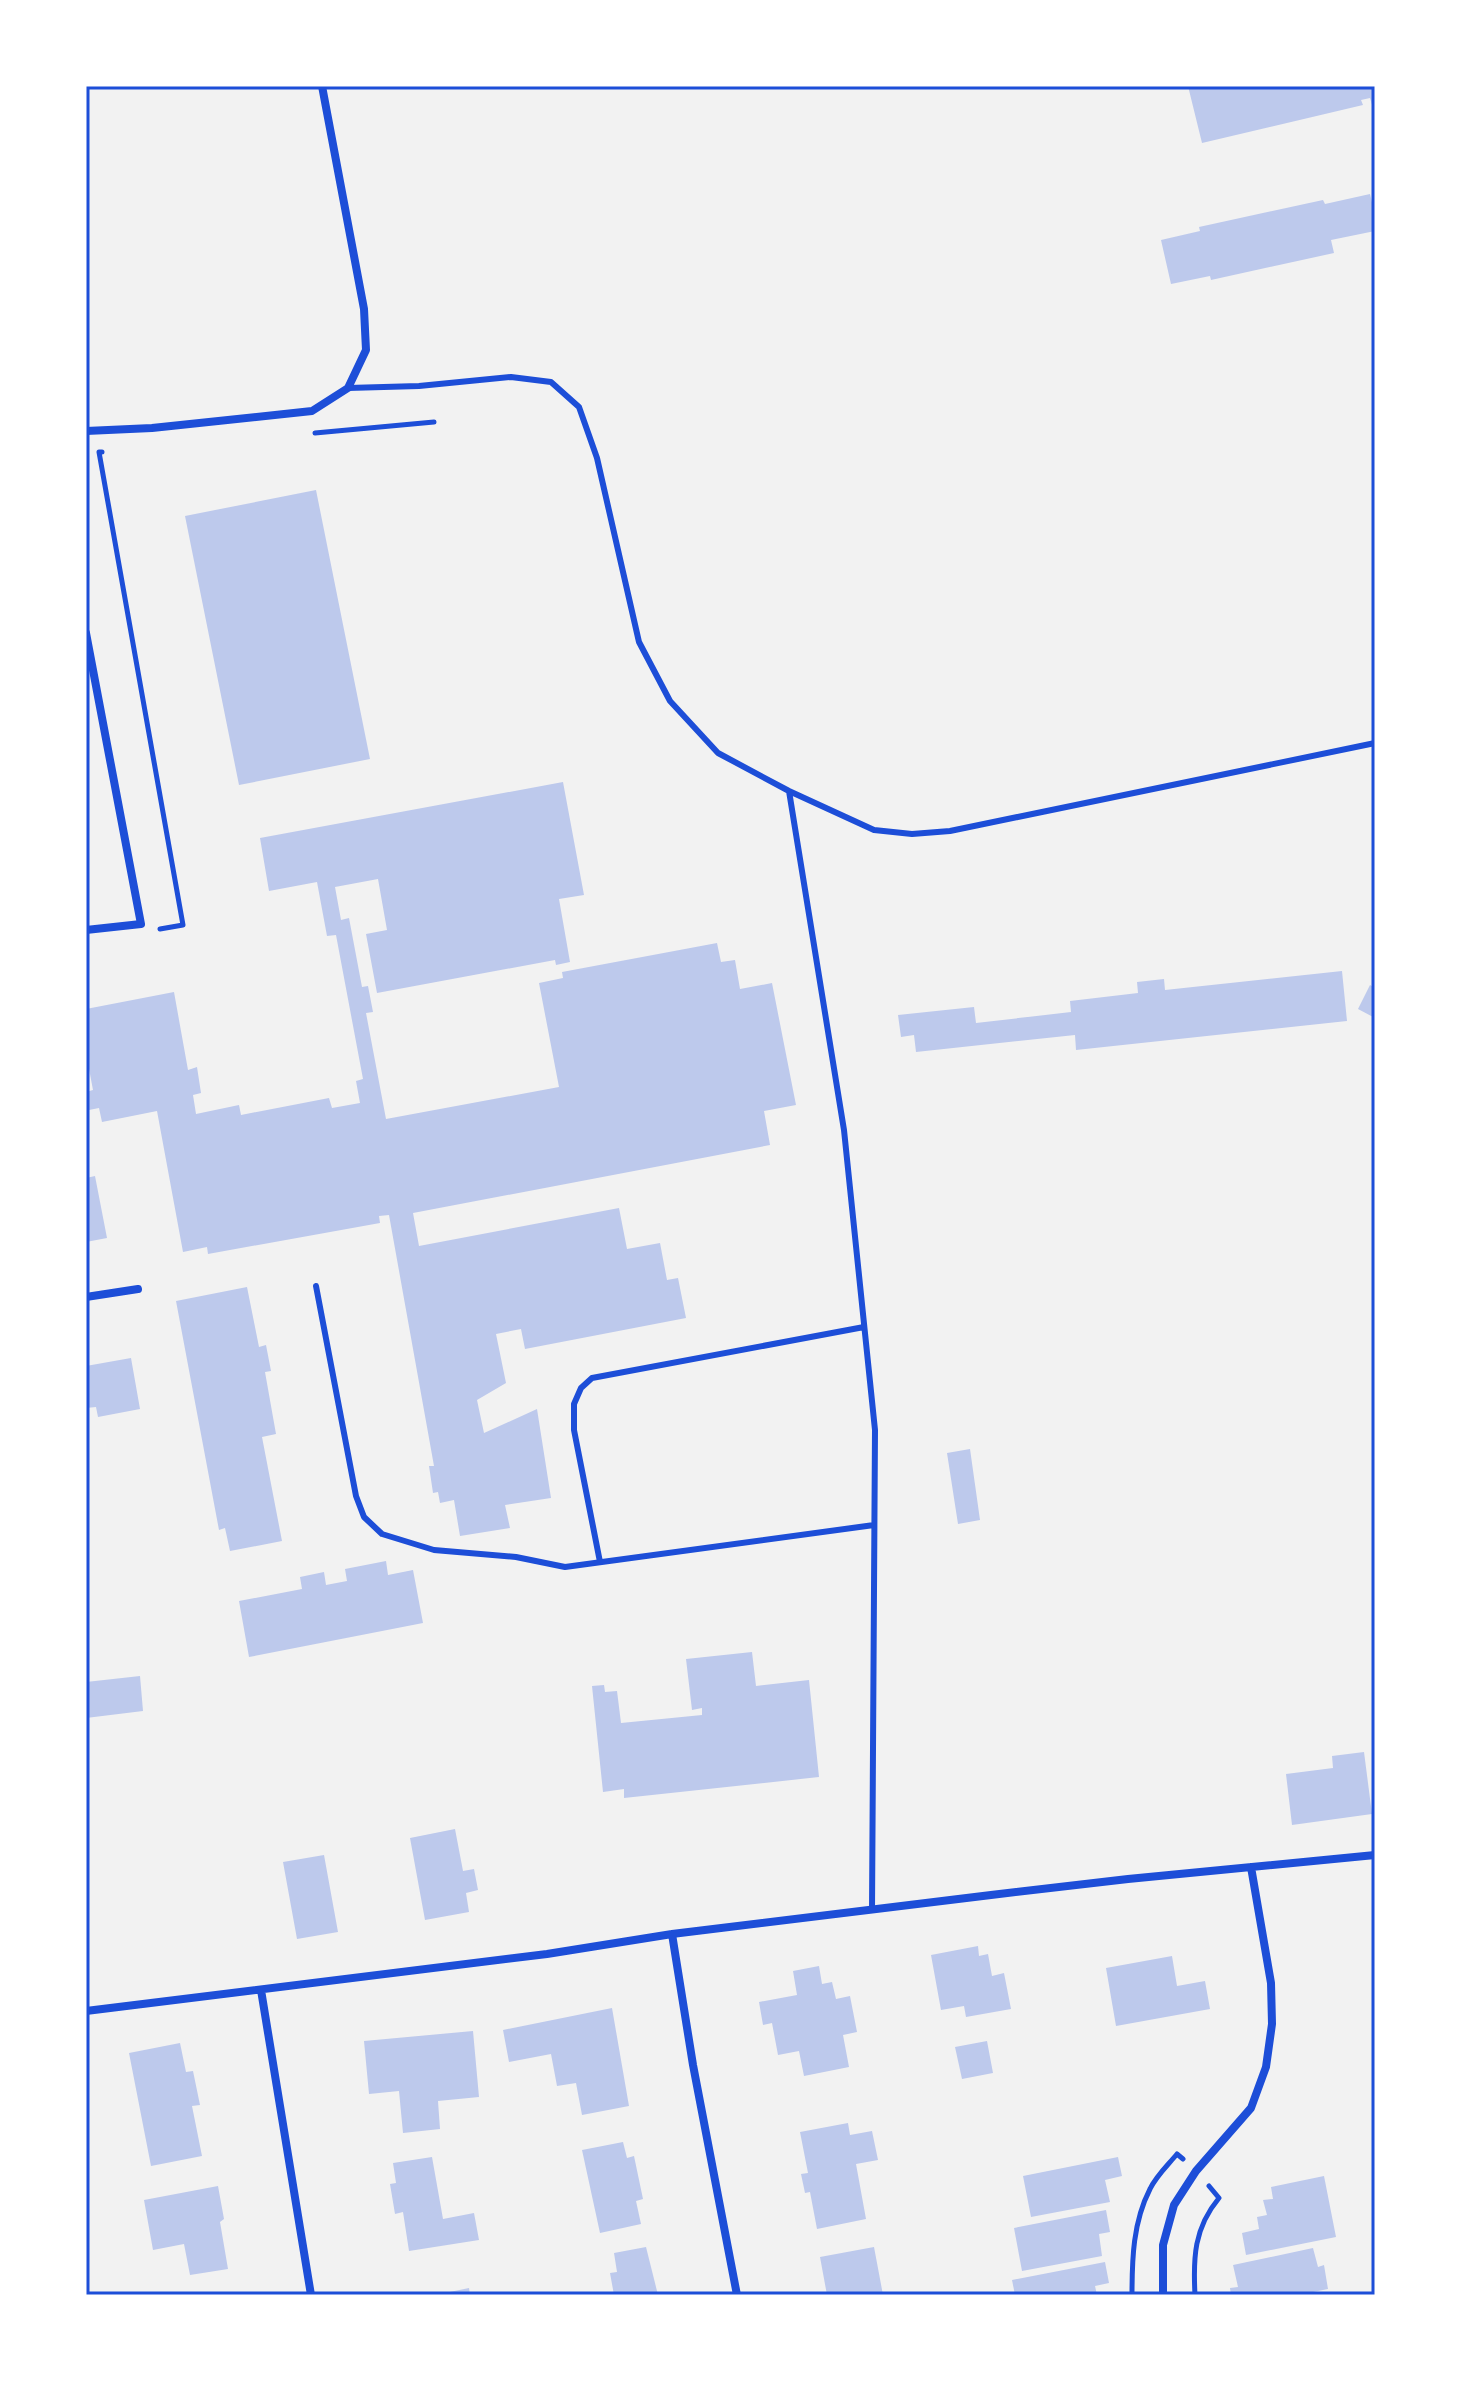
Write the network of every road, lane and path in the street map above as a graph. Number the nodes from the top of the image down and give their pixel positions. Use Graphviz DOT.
graph roads {
  1 [pos="322,86"];
  2 [pos="348,388"];
  3 [pos="434,422"];
  4 [pos="86,431"];
  5 [pos="314,434"];
  6 [pos="115,451"];
  7 [pos="86,633"];
  8 [pos="1375,743"];
  9 [pos="789,791"];
  10 [pos="86,930"];
  11 [pos="156,930"];
  12 [pos="316,1286"];
  13 [pos="138,1289"];
  14 [pos="86,1297"];
  15 [pos="864,1327"];
  16 [pos="874,1525"];
  17 [pos="600,1562"];
  18 [pos="1375,1855"];
  19 [pos="1251,1867"];
  20 [pos="872,1910"];
  21 [pos="672,1934"];
  22 [pos="261,1990"];
  23 [pos="86,2011"];
  24 [pos="1196,2171"];
  25 [pos="311,2295"];
  26 [pos="737,2295"];
  27 [pos="1132,2295"];
  28 [pos="1163,2295"];
  29 [pos="1195,2295"];
  1 -- 2 [label="street"];
  2 -- 4 [label="street"];
  2 -- 9 [label="lane"];
  3 -- 5 [label="path"];
  6 -- 11 [label="path"];
  7 -- 10 [label="street"];
  8 -- 9 [label="lane"];
  9 -- 15 [label="lane"];
  12 -- 17 [label="lane"];
  13 -- 14 [label="street"];
  15 -- 16 [label="lane"];
  15 -- 17 [label="lane"];
  16 -- 17 [label="lane"];
  16 -- 20 [label="lane"];
  18 -- 19 [label="street"];
  19 -- 20 [label="street"];
  19 -- 24 [label="street"];
  20 -- 21 [label="street"];
  21 -- 22 [label="street"];
  21 -- 26 [label="street"];
  22 -- 23 [label="street"];
  22 -- 25 [label="street"];
  24 -- 27 [label="path"];
  24 -- 28 [label="street"];
  24 -- 29 [label="path"];
}
